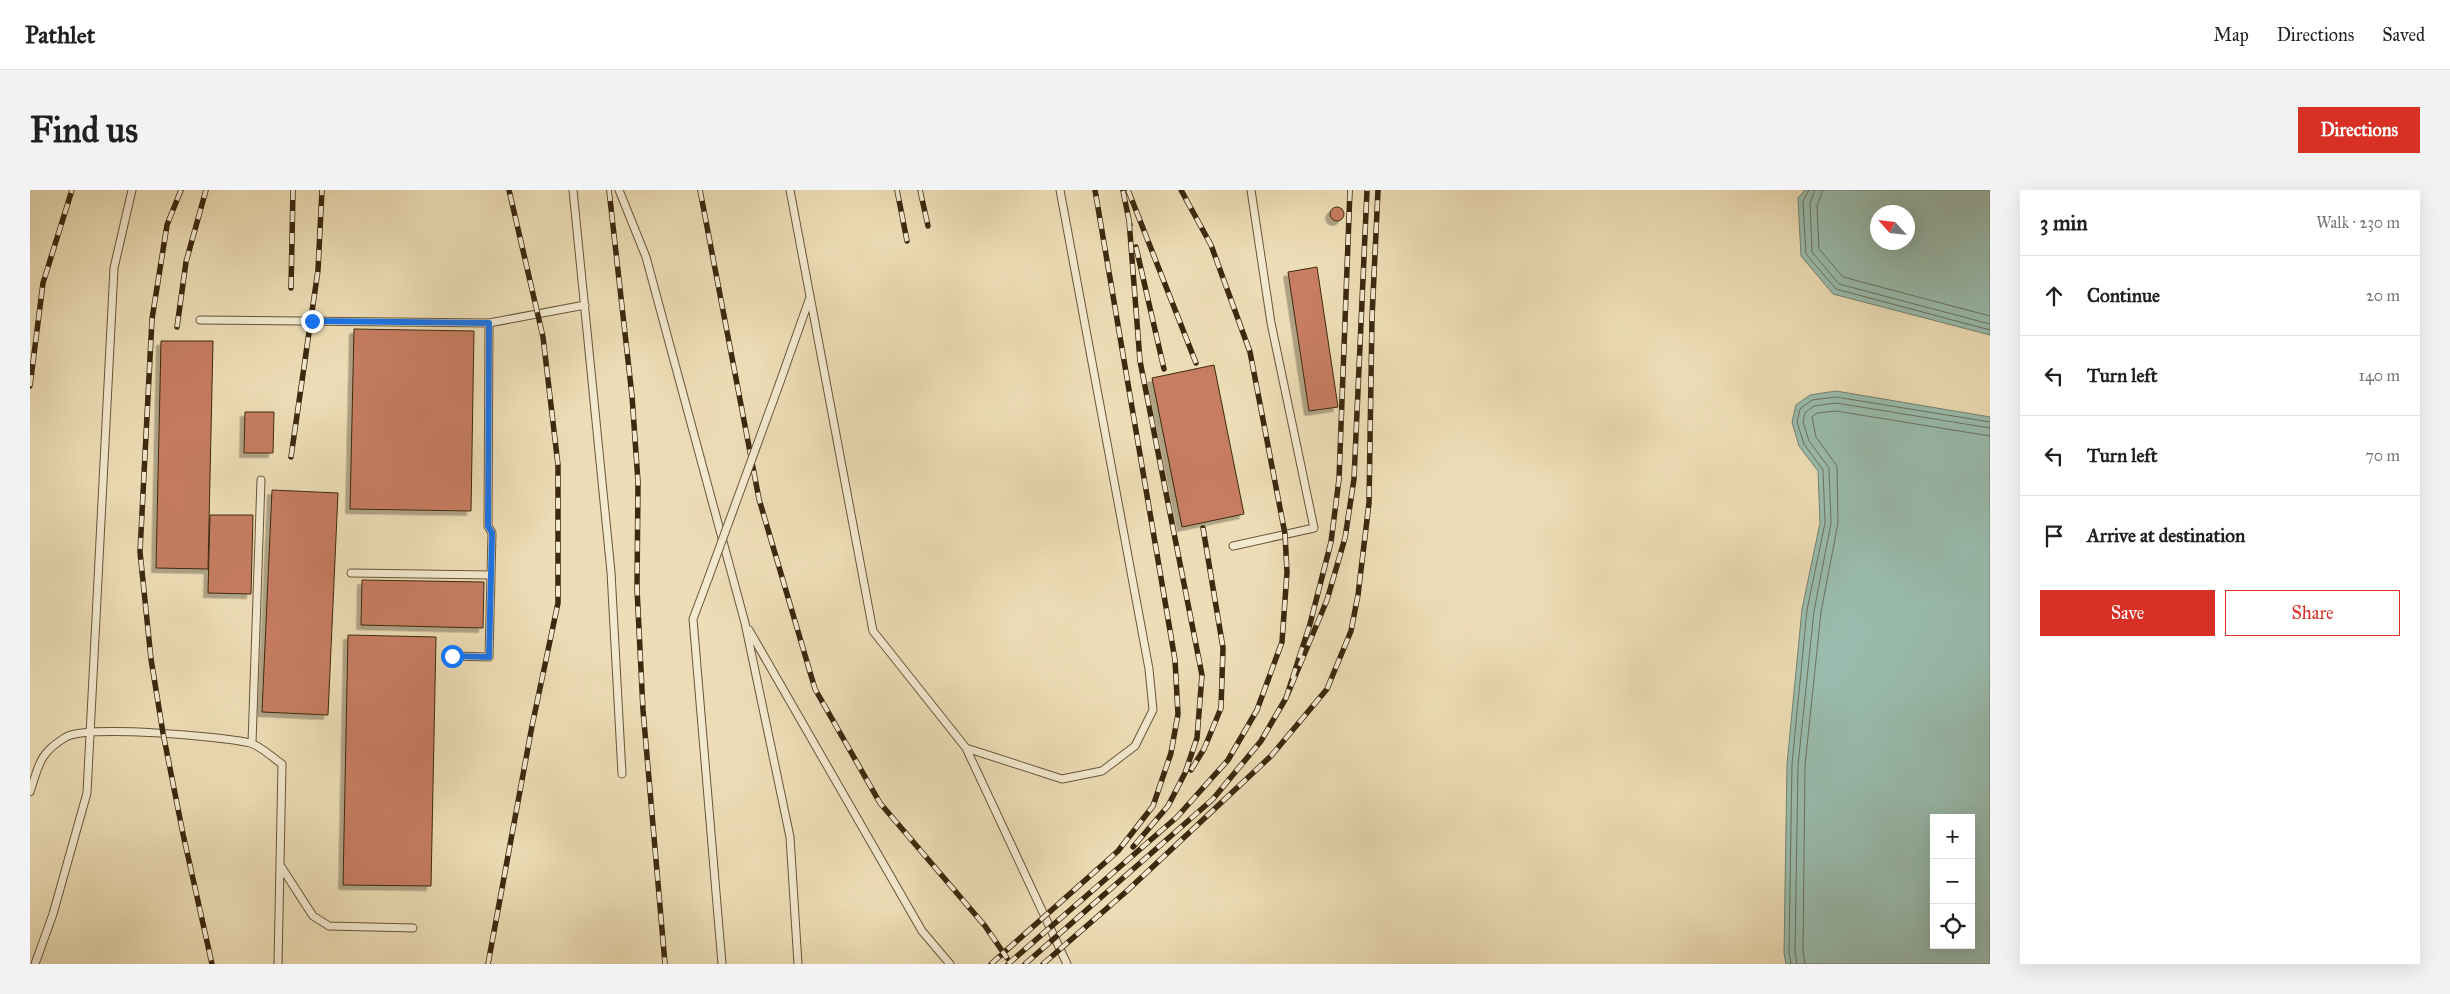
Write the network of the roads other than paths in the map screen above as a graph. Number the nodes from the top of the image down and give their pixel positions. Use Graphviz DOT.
graph roads {
  1 [pos="132,190"];
  2 [pos="573,190"];
  3 [pos="619,190"];
  4 [pos="790,190"];
  5 [pos="1060,190"];
  6 [pos="1251,190"];
  7 [pos="810,298"];
  8 [pos="585,305"];
  9 [pos="200,320"];
  10 [pos="489,323"];
  11 [pos="262,480"];
  12 [pos="1233,546"];
  13 [pos="351,573"];
  14 [pos="491,575"];
  15 [pos="745,623"];
  16 [pos="452,656"];
  17 [pos="91,732"];
  18 [pos="252,743"];
  19 [pos="966,748"];
  20 [pos="622,774"];
  21 [pos="30,792"];
  22 [pos="280,865"];
  23 [pos="413,928"];
  24 [pos="35,964"];
  25 [pos="278,964"];
  26 [pos="722,964"];
  27 [pos="798,964"];
  28 [pos="950,964"];
  29 [pos="1066,964"];
  1 -- 17 [label="lane"];
  2 -- 8 [label="lane"];
  3 -- 15 [label="lane"];
  4 -- 7 [label="lane"];
  5 -- 19 [label="lane"];
  6 -- 12 [label="lane"];
  7 -- 19 [label="lane"];
  7 -- 26 [label="lane, bridge"];
  8 -- 10 [label="lane"];
  8 -- 20 [label="lane"];
  9 -- 10 [label="lane"];
  10 -- 14 [label="lane"];
  11 -- 18 [label="lane"];
  13 -- 14 [label="lane"];
  14 -- 16 [label="lane"];
  15 -- 27 [label="lane"];
  15 -- 28 [label="lane"];
  17 -- 18 [label="lane"];
  17 -- 21 [label="lane"];
  17 -- 24 [label="lane"];
  18 -- 22 [label="lane"];
  19 -- 29 [label="lane"];
  22 -- 23 [label="lane"];
  22 -- 25 [label="lane"];
}
